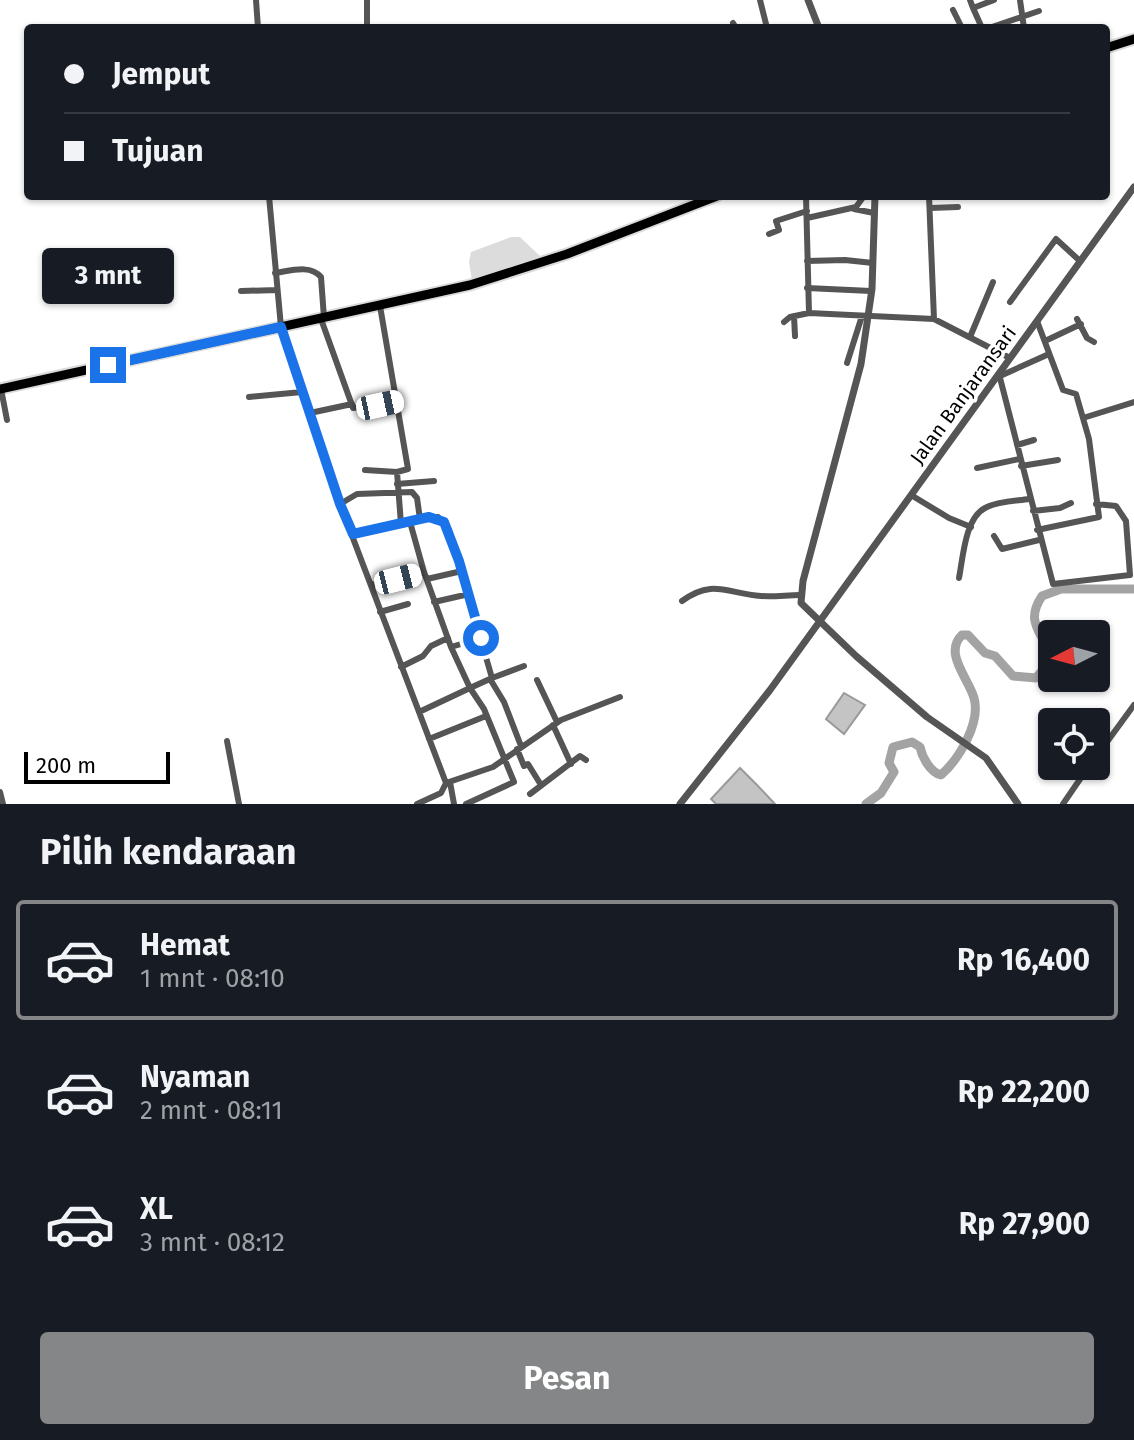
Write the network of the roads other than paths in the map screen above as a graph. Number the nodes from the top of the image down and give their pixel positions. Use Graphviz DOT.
graph roads {
  1 [pos="256,0"];
  2 [pos="367,0"];
  3 [pos="760,0"];
  4 [pos="808,0"];
  5 [pos="970,0"];
  6 [pos="994,0"];
  7 [pos="1020,0"];
  8 [pos="973,8"];
  9 [pos="953,10"];
  10 [pos="1039,11"];
  11 [pos="1023,15"];
  12 [pos="258,24"];
  13 [pos="367,24"];
  14 [pos="766,24"];
  15 [pos="817,24"];
  16 [pos="960,24"];
  17 [pos="980,24"];
  18 [pos="999,24"];
  19 [pos="1024,24"];
  20 [pos="1134,39"];
  21 [pos="1110,47"];
  22 [pos="1134,187"];
  23 [pos="269,200"];
  24 [pos="705,200"];
  25 [pos="806,200"];
  26 [pos="862,200"];
  27 [pos="875,200"];
  28 [pos="929,200"];
  29 [pos="958,207"];
  30 [pos="852,208"];
  31 [pos="930,208"];
  32 [pos="874,213"];
  33 [pos="807,215"];
  34 [pos="769,234"];
  35 [pos="807,261"];
  36 [pos="1080,261"];
  37 [pos="873,263"];
  38 [pos="275,273"];
  39 [pos="993,282"];
  40 [pos="807,288"];
  41 [pos="277,290"];
  42 [pos="241,291"];
  43 [pos="871,291"];
  44 [pos="1010,302"];
  45 [pos="380,306"];
  46 [pos="809,313"];
  47 [pos="794,316"];
  48 [pos="865,316"];
  49 [pos="322,318"];
  50 [pos="934,319"];
  51 [pos="1037,321"];
  52 [pos="784,322"];
  53 [pos="281,327"];
  54 [pos="795,336"];
  55 [pos="970,337"];
  56 [pos="1045,341"];
  57 [pos="1094,342"];
  58 [pos="1049,354"];
  59 [pos="1010,358"];
  60 [pos="847,363"];
  61 [pos="1000,375"];
  62 [pos="0,389"];
  63 [pos="302,392"];
  64 [pos="249,397"];
  65 [pos="398,401"];
  66 [pos="1134,402"];
  67 [pos="352,404"];
  68 [pos="310,413"];
  69 [pos="1083,418"];
  70 [pos="7,420"];
  71 [pos="1034,440"];
  72 [pos="1017,445"];
  73 [pos="1058,460"];
  74 [pos="1020,462"];
  75 [pos="977,468"];
  76 [pos="365,470"];
  77 [pos="397,472"];
  78 [pos="434,481"];
  79 [pos="397,488"];
  80 [pos="911,495"];
  81 [pos="1029,499"];
  82 [pos="1071,503"];
  83 [pos="340,504"];
  84 [pos="1096,504"];
  85 [pos="1033,511"];
  86 [pos="420,519"];
  87 [pos="410,522"];
  88 [pos="401,524"];
  89 [pos="971,527"];
  90 [pos="1037,530"];
  91 [pos="353,534"];
  92 [pos="994,536"];
  93 [pos="1039,540"];
  94 [pos="462,571"];
  95 [pos="426,576"];
  96 [pos="959,578"];
  97 [pos="372,585"];
  98 [pos="469,594"];
  99 [pos="800,595"];
  100 [pos="682,601"];
  101 [pos="434,602"];
  102 [pos="408,604"];
  103 [pos="380,612"];
  104 [pos="819,622"];
  105 [pos="448,638"];
  106 [pos="481,638"];
  107 [pos="451,647"];
  108 [pos="524,666"];
  109 [pos="401,667"];
  110 [pos="491,679"];
  111 [pos="537,680"];
  112 [pos="470,688"];
  113 [pos="620,697"];
  114 [pos="1134,705"];
  115 [pos="419,712"];
  116 [pos="486,716"];
  117 [pos="555,724"];
  118 [pos="1110,738"];
  119 [pos="429,739"];
  120 [pos="227,741"];
  121 [pos="519,747"];
  122 [pos="504,760"];
  123 [pos="586,760"];
  124 [pos="571,764"];
  125 [pos="1079,780"];
  126 [pos="448,783"];
  127 [pos="541,785"];
  128 [pos="0,792"];
  129 [pos="530,794"];
  130 [pos="3,804"];
  131 [pos="239,804"];
  132 [pos="417,804"];
  133 [pos="454,804"];
  134 [pos="466,804"];
  135 [pos="680,804"];
  136 [pos="1018,804"];
  137 [pos="1063,804"];
  1 -- 12 [label="street"];
  2 -- 13 [label="street"];
  3 -- 14 [label="street"];
  4 -- 15 [label="street"];
  5 -- 8 [label="street"];
  6 -- 8 [label="street"];
  7 -- 11 [label="street"];
  8 -- 17 [label="street"];
  9 -- 16 [label="street"];
  10 -- 11 [label="street"];
  11 -- 18 [label="street"];
  11 -- 19 [label="street"];
  20 -- 21 [label="main road"];
  22 -- 36 [label="street, Jalan Banjaransari"];
  23 -- 38 [label="street"];
  24 -- 45 [label="main road"];
  25 -- 33 [label="street"];
  26 -- 30 [label="street"];
  27 -- 32 [label="street"];
  28 -- 31 [label="street"];
  29 -- 31 [label="street"];
  30 -- 32 [label="street"];
  30 -- 33 [label="street"];
  31 -- 50 [label="street"];
  32 -- 37 [label="street"];
  33 -- 34 [label="street"];
  33 -- 35 [label="street"];
  35 -- 37 [label="street"];
  35 -- 40 [label="street"];
  36 -- 44 [label="street"];
  36 -- 51 [label="street, Jalan Banjaransari"];
  37 -- 43 [label="street"];
  38 -- 41 [label="street"];
  38 -- 49 [label="street"];
  39 -- 55 [label="street"];
  40 -- 43 [label="street"];
  40 -- 46 [label="street"];
  41 -- 42 [label="street"];
  41 -- 53 [label="street"];
  43 -- 48 [label="street"];
  45 -- 49 [label="main road"];
  45 -- 65 [label="street"];
  46 -- 47 [label="street"];
  46 -- 48 [label="street"];
  47 -- 52 [label="street"];
  47 -- 54 [label="street"];
  48 -- 50 [label="street"];
  48 -- 60 [label="street"];
  48 -- 99 [label="street"];
  49 -- 53 [label="main road"];
  49 -- 67 [label="street"];
  50 -- 55 [label="street"];
  51 -- 56 [label="street"];
  51 -- 59 [label="street, Jalan Banjaransari"];
  53 -- 62 [label="main road"];
  53 -- 63 [label="street"];
  55 -- 59 [label="street"];
  56 -- 57 [label="street"];
  56 -- 58 [label="street"];
  58 -- 61 [label="street"];
  58 -- 69 [label="street"];
  59 -- 61 [label="street, Jalan Banjaransari"];
  61 -- 72 [label="street"];
  61 -- 80 [label="street, Jalan Banjaransari"];
  62 -- 70 [label="street"];
  63 -- 64 [label="street"];
  63 -- 68 [label="street"];
  65 -- 67 [label="street"];
  65 -- 77 [label="street"];
  66 -- 69 [label="street"];
  67 -- 68 [label="street"];
  68 -- 83 [label="street"];
  69 -- 84 [label="street"];
  71 -- 72 [label="street"];
  72 -- 74 [label="street"];
  73 -- 74 [label="street"];
  74 -- 75 [label="street"];
  74 -- 81 [label="street"];
  76 -- 77 [label="street"];
  77 -- 79 [label="street"];
  78 -- 79 [label="street"];
  79 -- 83 [label="street"];
  79 -- 86 [label="street"];
  79 -- 88 [label="street"];
  80 -- 89 [label="street"];
  80 -- 104 [label="street, Jalan Banjaransari"];
  81 -- 85 [label="street"];
  81 -- 89 [label="street"];
  82 -- 85 [label="street"];
  83 -- 91 [label="street"];
  84 -- 90 [label="street"];
  84 -- 93 [label="street"];
  85 -- 90 [label="street"];
  86 -- 87 [label="street"];
  86 -- 94 [label="street"];
  87 -- 88 [label="street"];
  87 -- 95 [label="street"];
  88 -- 91 [label="street"];
  89 -- 96 [label="street"];
  90 -- 93 [label="street"];
  91 -- 97 [label="street"];
  92 -- 93 [label="street"];
  94 -- 95 [label="street"];
  94 -- 98 [label="street"];
  95 -- 97 [label="street"];
  95 -- 101 [label="street"];
  97 -- 103 [label="street"];
  98 -- 101 [label="street"];
  98 -- 106 [label="street"];
  99 -- 100 [label="street"];
  99 -- 104 [label="street"];
  101 -- 105 [label="street"];
  102 -- 103 [label="street"];
  103 -- 109 [label="street"];
  104 -- 135 [label="street, Jalan Banjaransari"];
  104 -- 136 [label="street"];
  105 -- 107 [label="street"];
  105 -- 109 [label="street"];
  106 -- 107 [label="street"];
  106 -- 110 [label="street"];
  107 -- 112 [label="street"];
  108 -- 110 [label="street"];
  109 -- 115 [label="street"];
  110 -- 112 [label="street"];
  110 -- 121 [label="street"];
  111 -- 117 [label="street"];
  112 -- 115 [label="street"];
  112 -- 116 [label="street"];
  113 -- 117 [label="street"];
  114 -- 118 [label="street"];
  115 -- 119 [label="street"];
  116 -- 119 [label="street"];
  116 -- 122 [label="street"];
  117 -- 121 [label="street"];
  117 -- 124 [label="street"];
  119 -- 126 [label="street"];
  120 -- 131 [label="street"];
  121 -- 122 [label="street"];
  121 -- 127 [label="street"];
  122 -- 126 [label="street"];
  122 -- 134 [label="street"];
  123 -- 124 [label="street"];
  124 -- 127 [label="street"];
  125 -- 137 [label="street"];
  126 -- 132 [label="street"];
  126 -- 133 [label="street"];
  127 -- 129 [label="street"];
  128 -- 130 [label="street"];
}
